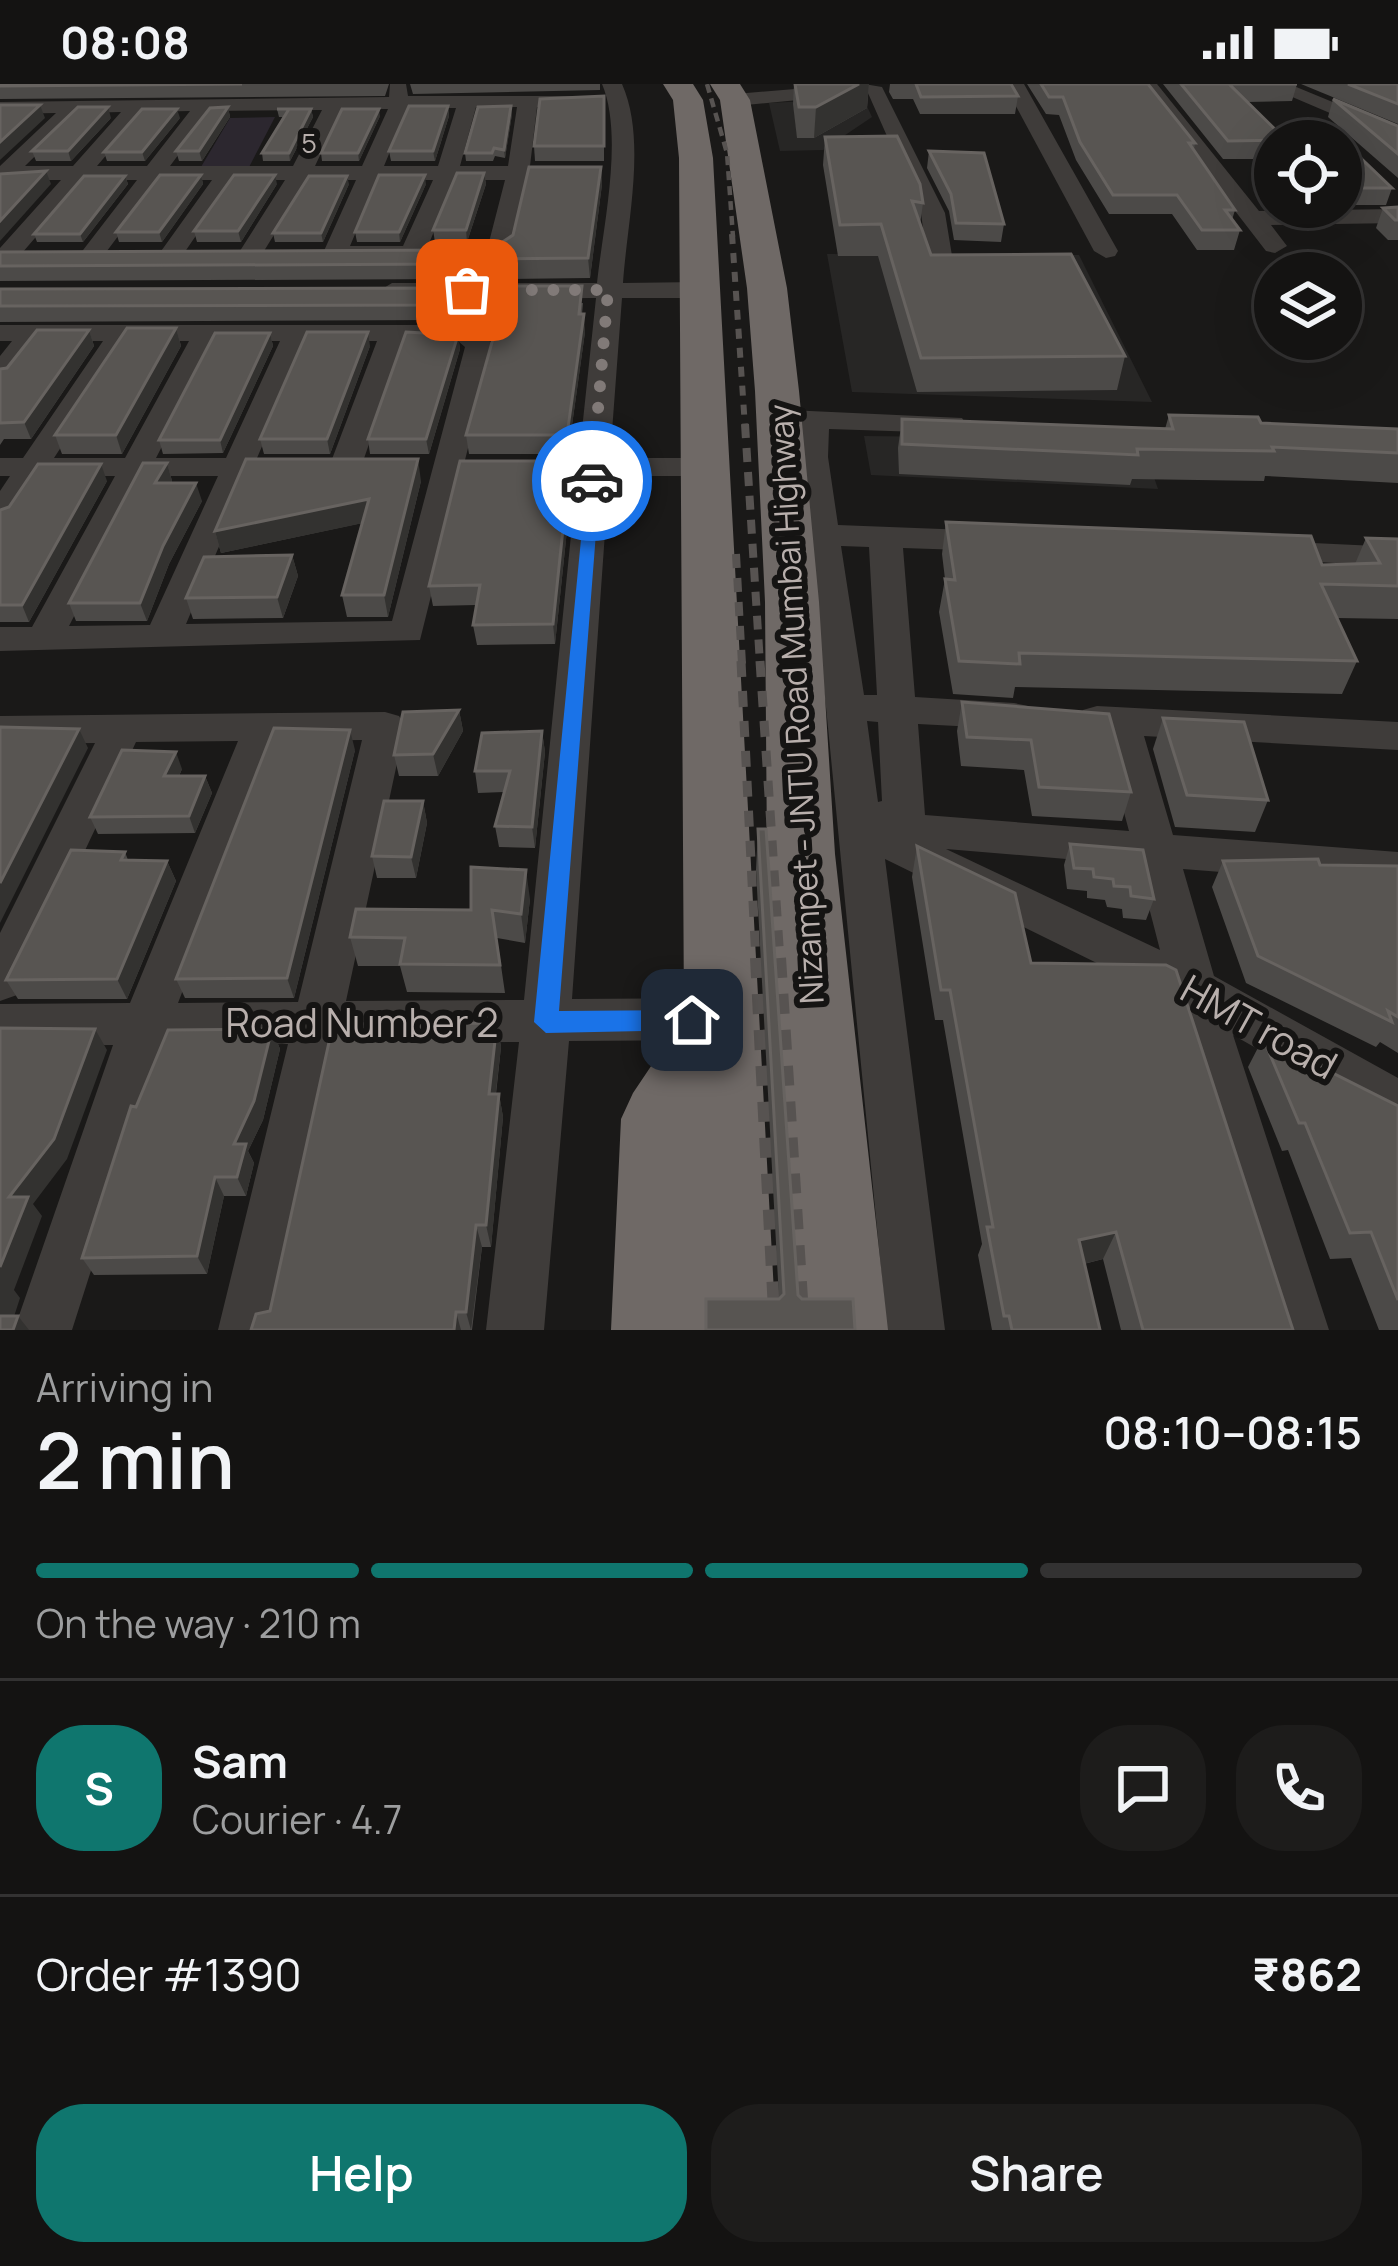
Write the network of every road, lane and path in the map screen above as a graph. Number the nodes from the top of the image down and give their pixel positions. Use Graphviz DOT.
graph roads {
  1 [pos="184,84"];
  2 [pos="290,84"];
  3 [pos="678,84"];
  4 [pos="1014,84"];
  5 [pos="1147,84"];
  6 [pos="1259,84"];
  7 [pos="1272,84"];
  8 [pos="878,85"];
  9 [pos="615,92"];
  10 [pos="730,92"];
  11 [pos="500,94"];
  12 [pos="398,95"];
  13 [pos="528,102"];
  14 [pos="467,105"];
  15 [pos="73,107"];
  16 [pos="137,107"];
  17 [pos="174,107"];
  18 [pos="286,107"];
  19 [pos="333,107"];
  20 [pos="2,110"];
  21 [pos="1318,120"];
  22 [pos="1398,136"];
  23 [pos="721,166"];
  24 [pos="82,173"];
  25 [pos="156,173"];
  26 [pos="373,173"];
  27 [pos="447,173"];
  28 [pos="518,173"];
  29 [pos="619,173"];
  30 [pos="227,174"];
  31 [pos="300,174"];
  32 [pos="2,175"];
  33 [pos="1254,216"];
  34 [pos="1398,216"];
  35 [pos="1362,217"];
  36 [pos="1263,228"];
  37 [pos="1275,246"];
  38 [pos="1106,251"];
  39 [pos="71,254"];
  40 [pos="151,254"];
  41 [pos="412,254"];
  42 [pos="3,255"];
  43 [pos="942,274"];
  44 [pos="608,290"];
  45 [pos="699,290"];
  46 [pos="374,291"];
  47 [pos="0,333"];
  48 [pos="33,333"];
  49 [pos="122,333"];
  50 [pos="207,333"];
  51 [pos="297,333"];
  52 [pos="394,333"];
  53 [pos="0,375"];
  54 [pos="795,419"];
  55 [pos="977,424"];
  56 [pos="16,467"];
  57 [pos="135,467"];
  58 [pos="238,467"];
  59 [pos="345,467"];
  60 [pos="445,467"];
  61 [pos="487,467"];
  62 [pos="530,467"];
  63 [pos="593,467"];
  64 [pos="704,467"];
  65 [pos="0,515"];
  66 [pos="825,535"];
  67 [pos="885,537"];
  68 [pos="1025,542"];
  69 [pos="1235,550"];
  70 [pos="1398,556"];
  71 [pos="163,636"];
  72 [pos="44,638"];
  73 [pos="0,639"];
  74 [pos="846,707"];
  75 [pos="894,710"];
  76 [pos="1120,722"];
  77 [pos="263,728"];
  78 [pos="122,729"];
  79 [pos="0,730"];
  80 [pos="1398,736"];
  81 [pos="858,816"];
  82 [pos="907,835"];
  83 [pos="1154,848"];
  84 [pos="1398,868"];
  85 [pos="0,981"];
  86 [pos="1194,988"];
  87 [pos="724,1019"];
  88 [pos="546,1022"];
  89 [pos="316,1023"];
  90 [pos="0,1025"];
  91 [pos="145,1025"];
  92 [pos="1398,1105"];
  93 [pos="44,1330"];
  94 [pos="248,1330"];
  95 [pos="515,1330"];
  96 [pos="656,1330"];
  97 [pos="731,1330"];
  98 [pos="844,1330"];
  99 [pos="916,1330"];
  100 [pos="1300,1330"];
  1 -- 17 [label="street"];
  2 -- 18 [label="street"];
  3 -- 23 [label="highway, Nizampet - JNTU Road Mumbai Highway"];
  4 -- 38 [label="street"];
  5 -- 33 [label="street"];
  6 -- 21 [label="street"];
  7 -- 22 [label="street"];
  8 -- 10 [label="street"];
  8 -- 43 [label="street"];
  9 -- 13 [label="street"];
  9 -- 29 [label="street"];
  10 -- 23 [label="highway, Nizampet - JNTU Road Mumbai Highway"];
  11 -- 13 [label="street"];
  11 -- 14 [label="street"];
  12 -- 14 [label="street"];
  12 -- 19 [label="street"];
  12 -- 26 [label="street"];
  13 -- 28 [label="street"];
  14 -- 27 [label="street"];
  15 -- 16 [label="street"];
  15 -- 20 [label="street"];
  15 -- 32 [label="street"];
  16 -- 17 [label="street"];
  16 -- 24 [label="street"];
  17 -- 18 [label="street"];
  17 -- 25 [label="street"];
  18 -- 19 [label="street"];
  19 -- 31 [label="street"];
  23 -- 45 [label="highway, Nizampet - JNTU Road Mumbai Highway"];
  23 -- 54 [label="highway, Nizampet - JNTU Road Mumbai Highway"];
  24 -- 25 [label="street, 5"];
  24 -- 32 [label="street, 5"];
  24 -- 42 [label="street"];
  25 -- 30 [label="street, 5"];
  25 -- 39 [label="street"];
  26 -- 27 [label="street, 5"];
  26 -- 31 [label="street, 5"];
  26 -- 41 [label="street"];
  27 -- 28 [label="street, 5"];
  27 -- 41 [label="street"];
  28 -- 29 [label="street, 5"];
  28 -- 41 [label="street"];
  29 -- 44 [label="street"];
  30 -- 31 [label="street, 5"];
  30 -- 40 [label="street"];
  31 -- 40 [label="street"];
  34 -- 35 [label="street"];
  36 -- 37 [label="street"];
  39 -- 40 [label="street"];
  39 -- 42 [label="street"];
  44 -- 45 [label="street"];
  44 -- 46 [label="street"];
  44 -- 63 [label="street"];
  45 -- 64 [label="highway, Nizampet - JNTU Road Mumbai Highway"];
  47 -- 48 [label="street"];
  48 -- 49 [label="street"];
  48 -- 53 [label="street"];
  49 -- 50 [label="street"];
  49 -- 56 [label="street"];
  50 -- 51 [label="street"];
  50 -- 57 [label="street"];
  51 -- 52 [label="street"];
  51 -- 58 [label="street"];
  52 -- 59 [label="street"];
  52 -- 60 [label="street"];
  54 -- 55 [label="street"];
  54 -- 66 [label="street"];
  54 -- 98 [label="highway, Nizampet - JNTU Road Mumbai Highway"];
  56 -- 57 [label="street"];
  56 -- 65 [label="street"];
  57 -- 58 [label="street"];
  57 -- 72 [label="street"];
  58 -- 59 [label="street"];
  58 -- 71 [label="street"];
  59 -- 60 [label="street"];
  60 -- 61 [label="street"];
  60 -- 71 [label="street"];
  62 -- 63 [label="street"];
  63 -- 64 [label="street"];
  63 -- 88 [label="street"];
  64 -- 87 [label="highway, Nizampet - JNTU Road Mumbai Highway"];
  66 -- 67 [label="street"];
  66 -- 74 [label="street"];
  67 -- 68 [label="street"];
  67 -- 75 [label="street"];
  69 -- 70 [label="street"];
  71 -- 72 [label="street"];
  72 -- 73 [label="street"];
  74 -- 75 [label="street"];
  74 -- 81 [label="street"];
  75 -- 76 [label="street"];
  75 -- 82 [label="street"];
  76 -- 80 [label="street"];
  76 -- 83 [label="street"];
  77 -- 78 [label="street"];
  77 -- 89 [label="street"];
  77 -- 91 [label="street"];
  78 -- 79 [label="street"];
  78 -- 85 [label="street"];
  81 -- 82 [label="street, HMT road"];
  81 -- 99 [label="street"];
  82 -- 83 [label="street"];
  82 -- 86 [label="street, HMT road"];
  83 -- 84 [label="street"];
  83 -- 86 [label="street"];
  86 -- 92 [label="street, HMT road"];
  86 -- 100 [label="street"];
  87 -- 88 [label="street, Road Number 2"];
  87 -- 96 [label="highway"];
  87 -- 97 [label="highway, Nizampet - JNTU Road Mumbai Highway"];
  88 -- 89 [label="street, Road Number 2"];
  88 -- 95 [label="street"];
  89 -- 91 [label="street, Road Number 2"];
  89 -- 94 [label="street"];
  90 -- 91 [label="street, Road Number 2"];
  91 -- 93 [label="street"];
}
